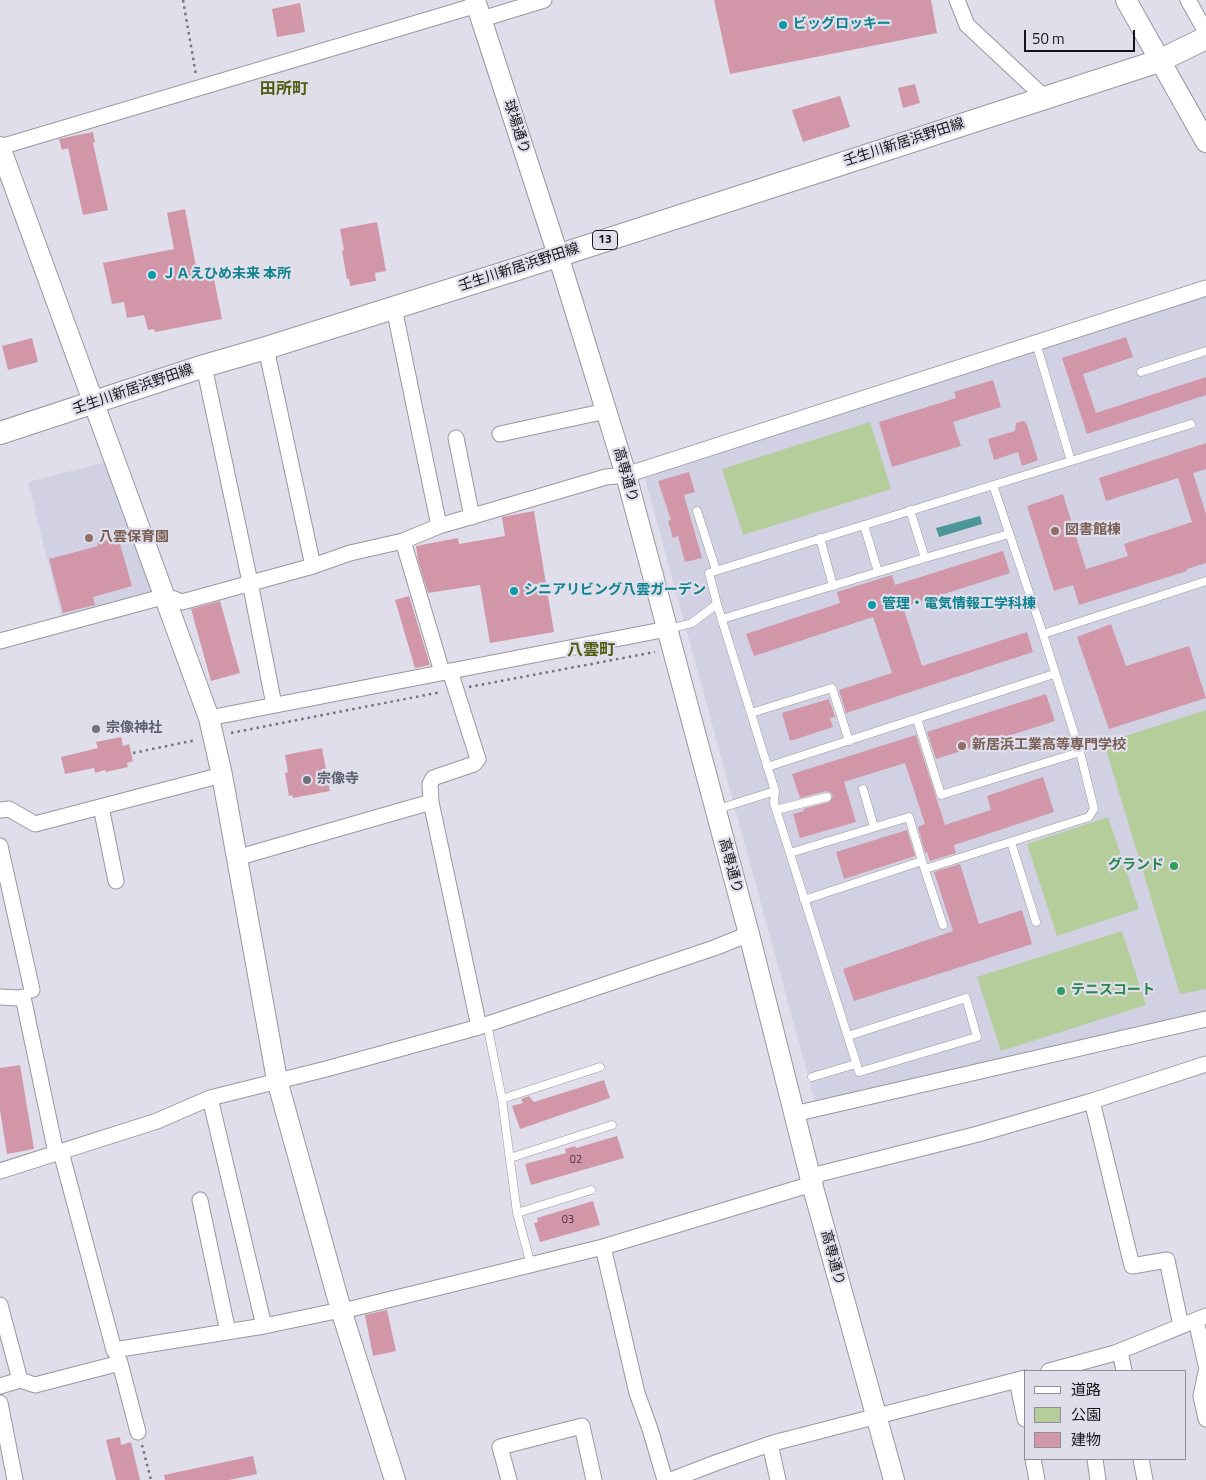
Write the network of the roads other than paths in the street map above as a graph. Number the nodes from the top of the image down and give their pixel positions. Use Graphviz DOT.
graph roads {
  1 [pos="544,0"];
  2 [pos="957,0"];
  3 [pos="1126,0"];
  4 [pos="1188,0"];
  5 [pos="478,8"];
  6 [pos="1206,32"];
  7 [pos="1206,38"];
  8 [pos="1159,61"];
  9 [pos="1045,98"];
  10 [pos="1206,142"];
  11 [pos="0,147"];
  12 [pos="558,255"];
  13 [pos="1206,288"];
  14 [pos="394,308"];
  15 [pos="1036,343"];
  16 [pos="266,348"];
  17 [pos="1206,351"];
  18 [pos="204,366"];
  19 [pos="1141,372"];
  20 [pos="95,403"];
  21 [pos="606,411"];
  22 [pos="1191,424"];
  23 [pos="0,433"];
  24 [pos="500,434"];
  25 [pos="456,438"];
  26 [pos="1071,461"];
  27 [pos="626,475"];
  28 [pos="993,485"];
  29 [pos="910,510"];
  30 [pos="697,511"];
  31 [pos="472,517"];
  32 [pos="864,525"];
  33 [pos="440,526"];
  34 [pos="1010,534"];
  35 [pos="820,538"];
  36 [pos="403,541"];
  37 [pos="925,558"];
  38 [pos="313,566"];
  39 [pos="716,570"];
  40 [pos="878,572"];
  41 [pos="1206,581"];
  42 [pos="250,582"];
  43 [pos="833,586"];
  44 [pos="166,596"];
  45 [pos="717,604"];
  46 [pos="722,619"];
  47 [pos="667,629"];
  48 [pos="1042,634"];
  49 [pos="0,641"];
  50 [pos="446,672"];
  51 [pos="1054,674"];
  52 [pos="274,705"];
  53 [pos="751,713"];
  54 [pos="916,719"];
  55 [pos="212,727"];
  56 [pos="849,741"];
  57 [pos="1080,752"];
  58 [pos="768,767"];
  59 [pos="222,775"];
  60 [pos="862,788"];
  61 [pos="775,791"];
  62 [pos="827,797"];
  63 [pos="431,802"];
  64 [pos="101,807"];
  65 [pos="0,810"];
  66 [pos="715,810"];
  67 [pos="776,810"];
  68 [pos="874,827"];
  69 [pos="1011,842"];
  70 [pos="0,846"];
  71 [pos="790,853"];
  72 [pos="236,858"];
  73 [pos="924,865"];
  74 [pos="116,881"];
  75 [pos="804,900"];
  76 [pos="1036,922"];
  77 [pos="943,925"];
  78 [pos="749,934"];
  79 [pos="32,990"];
  80 [pos="0,997"];
  81 [pos="1206,1019"];
  82 [pos="483,1025"];
  83 [pos="848,1036"];
  84 [pos="856,1064"];
  85 [pos="1206,1064"];
  86 [pos="600,1067"];
  87 [pos="812,1077"];
  88 [pos="277,1080"];
  89 [pos="210,1098"];
  90 [pos="502,1100"];
  91 [pos="1092,1101"];
  92 [pos="794,1114"];
  93 [pos="612,1125"];
  94 [pos="58,1152"];
  95 [pos="510,1158"];
  96 [pos="0,1171"];
  97 [pos="812,1184"];
  98 [pos="591,1190"];
  99 [pos="200,1200"];
  100 [pos="518,1213"];
  101 [pos="603,1246"];
  102 [pos="531,1265"];
  103 [pos="0,1305"];
  104 [pos="340,1310"];
  105 [pos="1201,1318"];
  106 [pos="264,1326"];
  107 [pos="1181,1326"];
  108 [pos="228,1332"];
  109 [pos="3,1335"];
  110 [pos="1120,1351"];
  111 [pos="117,1356"];
  112 [pos="1206,1365"];
  113 [pos="1079,1367"];
  114 [pos="1056,1370"];
  115 [pos="1124,1370"];
  116 [pos="1206,1372"];
  117 [pos="1021,1379"];
  118 [pos="20,1380"];
  119 [pos="0,1386"];
  120 [pos="0,1403"];
  121 [pos="1024,1408"];
  122 [pos="876,1417"];
  123 [pos="1206,1419"];
  124 [pos="138,1432"];
  125 [pos="770,1444"];
  126 [pos="1033,1460"];
  127 [pos="1095,1460"];
  128 [pos="1141,1460"];
  129 [pos="15,1480"];
  130 [pos="395,1480"];
  131 [pos="509,1480"];
  132 [pos="594,1480"];
  133 [pos="666,1480"];
  134 [pos="671,1480"];
  135 [pos="778,1480"];
  136 [pos="894,1480"];
  137 [pos="1037,1480"];
  138 [pos="1098,1480"];
  139 [pos="1145,1480"];
  1 -- 5 [label="street"];
  2 -- 9 [label="street"];
  3 -- 8 [label="street"];
  4 -- 6 [label="street"];
  5 -- 11 [label="street"];
  5 -- 12 [label="street, 球場通り"];
  7 -- 8 [label="main road, 壬生川新居浜野田線 / 13"];
  8 -- 9 [label="main road, 壬生川新居浜野田線 / 13"];
  8 -- 10 [label="street"];
  9 -- 12 [label="main road, 壬生川新居浜野田線 / 13"];
  11 -- 20 [label="street"];
  12 -- 14 [label="main road, 壬生川新居浜野田線 / 13"];
  12 -- 21 [label="street, 高専通り"];
  13 -- 15 [label="street"];
  14 -- 16 [label="main road, 壬生川新居浜野田線 / 13"];
  14 -- 33 [label="street"];
  15 -- 26 [label="lane"];
  15 -- 27 [label="street"];
  16 -- 18 [label="main road, 壬生川新居浜野田線 / 13"];
  16 -- 38 [label="street"];
  17 -- 19 [label="lane"];
  18 -- 20 [label="main road, 壬生川新居浜野田線 / 13"];
  18 -- 42 [label="street"];
  20 -- 23 [label="main road, 壬生川新居浜野田線 / 13"];
  20 -- 44 [label="street"];
  21 -- 24 [label="street"];
  21 -- 27 [label="street, 高専通り"];
  22 -- 26 [label="lane"];
  25 -- 31 [label="street"];
  26 -- 28 [label="lane"];
  27 -- 31 [label="street"];
  27 -- 47 [label="street, 高専通り"];
  28 -- 29 [label="lane"];
  28 -- 34 [label="lane"];
  29 -- 32 [label="lane"];
  29 -- 37 [label="lane"];
  30 -- 39 [label="lane"];
  31 -- 33 [label="street"];
  32 -- 35 [label="lane"];
  32 -- 40 [label="lane"];
  33 -- 36 [label="street"];
  34 -- 37 [label="lane"];
  34 -- 48 [label="lane"];
  35 -- 39 [label="lane"];
  35 -- 43 [label="lane"];
  36 -- 38 [label="street"];
  36 -- 50 [label="street"];
  37 -- 40 [label="lane"];
  38 -- 42 [label="street"];
  39 -- 45 [label="lane"];
  40 -- 43 [label="lane"];
  41 -- 48 [label="lane"];
  42 -- 44 [label="street"];
  42 -- 52 [label="street"];
  43 -- 46 [label="lane"];
  44 -- 49 [label="street"];
  44 -- 55 [label="street"];
  45 -- 46 [label="lane"];
  45 -- 47 [label="lane"];
  46 -- 53 [label="lane"];
  47 -- 50 [label="street"];
  47 -- 66 [label="street, 高専通り"];
  48 -- 51 [label="lane"];
  50 -- 52 [label="street"];
  50 -- 63 [label="street"];
  51 -- 54 [label="lane"];
  51 -- 57 [label="lane"];
  52 -- 55 [label="street"];
  53 -- 56 [label="lane"];
  53 -- 58 [label="lane"];
  54 -- 56 [label="lane"];
  54 -- 57 [label="lane"];
  55 -- 59 [label="street"];
  56 -- 58 [label="lane"];
  57 -- 69 [label="lane"];
  58 -- 61 [label="lane"];
  59 -- 64 [label="street"];
  59 -- 72 [label="street"];
  60 -- 68 [label="lane"];
  61 -- 66 [label="lane"];
  61 -- 67 [label="lane"];
  62 -- 67 [label="lane"];
  63 -- 72 [label="street"];
  63 -- 82 [label="street"];
  64 -- 65 [label="street"];
  64 -- 74 [label="street"];
  66 -- 78 [label="street, 高専通り"];
  67 -- 71 [label="lane"];
  68 -- 71 [label="lane"];
  68 -- 73 [label="lane"];
  69 -- 73 [label="lane"];
  69 -- 76 [label="lane"];
  70 -- 79 [label="street"];
  71 -- 75 [label="lane"];
  72 -- 88 [label="street"];
  73 -- 75 [label="lane"];
  73 -- 77 [label="lane"];
  75 -- 83 [label="lane"];
  78 -- 82 [label="street"];
  78 -- 92 [label="street, 高専通り"];
  80 -- 94 [label="street"];
  81 -- 92 [label="street"];
  82 -- 88 [label="street"];
  82 -- 90 [label="lane"];
  83 -- 84 [label="lane"];
  83 -- 84 [label="lane"];
  84 -- 87 [label="lane"];
  85 -- 91 [label="street"];
  86 -- 90 [label="lane"];
  88 -- 89 [label="street"];
  88 -- 104 [label="street"];
  89 -- 94 [label="street"];
  89 -- 106 [label="street"];
  90 -- 95 [label="lane"];
  91 -- 97 [label="street"];
  91 -- 107 [label="street"];
  92 -- 97 [label="street, 高専通り"];
  93 -- 95 [label="lane"];
  94 -- 96 [label="street"];
  94 -- 111 [label="street"];
  95 -- 100 [label="lane"];
  97 -- 101 [label="street"];
  97 -- 122 [label="street, 高専通り"];
  98 -- 100 [label="lane"];
  99 -- 108 [label="street"];
  100 -- 102 [label="lane"];
  101 -- 102 [label="street"];
  101 -- 133 [label="street"];
  102 -- 104 [label="street"];
  103 -- 109 [label="street"];
  104 -- 106 [label="street"];
  104 -- 130 [label="street"];
  105 -- 107 [label="street"];
  105 -- 112 [label="street"];
  106 -- 108 [label="street"];
  107 -- 110 [label="street"];
  108 -- 111 [label="street"];
  109 -- 118 [label="street"];
  110 -- 113 [label="street"];
  110 -- 115 [label="street"];
  111 -- 118 [label="street"];
  111 -- 124 [label="street"];
  113 -- 114 [label="street"];
  116 -- 123 [label="street"];
  117 -- 121 [label="street"];
  117 -- 122 [label="street"];
  118 -- 119 [label="street"];
  120 -- 129 [label="street"];
  122 -- 125 [label="street"];
  122 -- 136 [label="street, 高専通り"];
  125 -- 134 [label="street"];
  125 -- 135 [label="street"];
  126 -- 137 [label="street"];
  127 -- 138 [label="street"];
  128 -- 139 [label="street"];
  131 -- 132 [label="street"];
}
